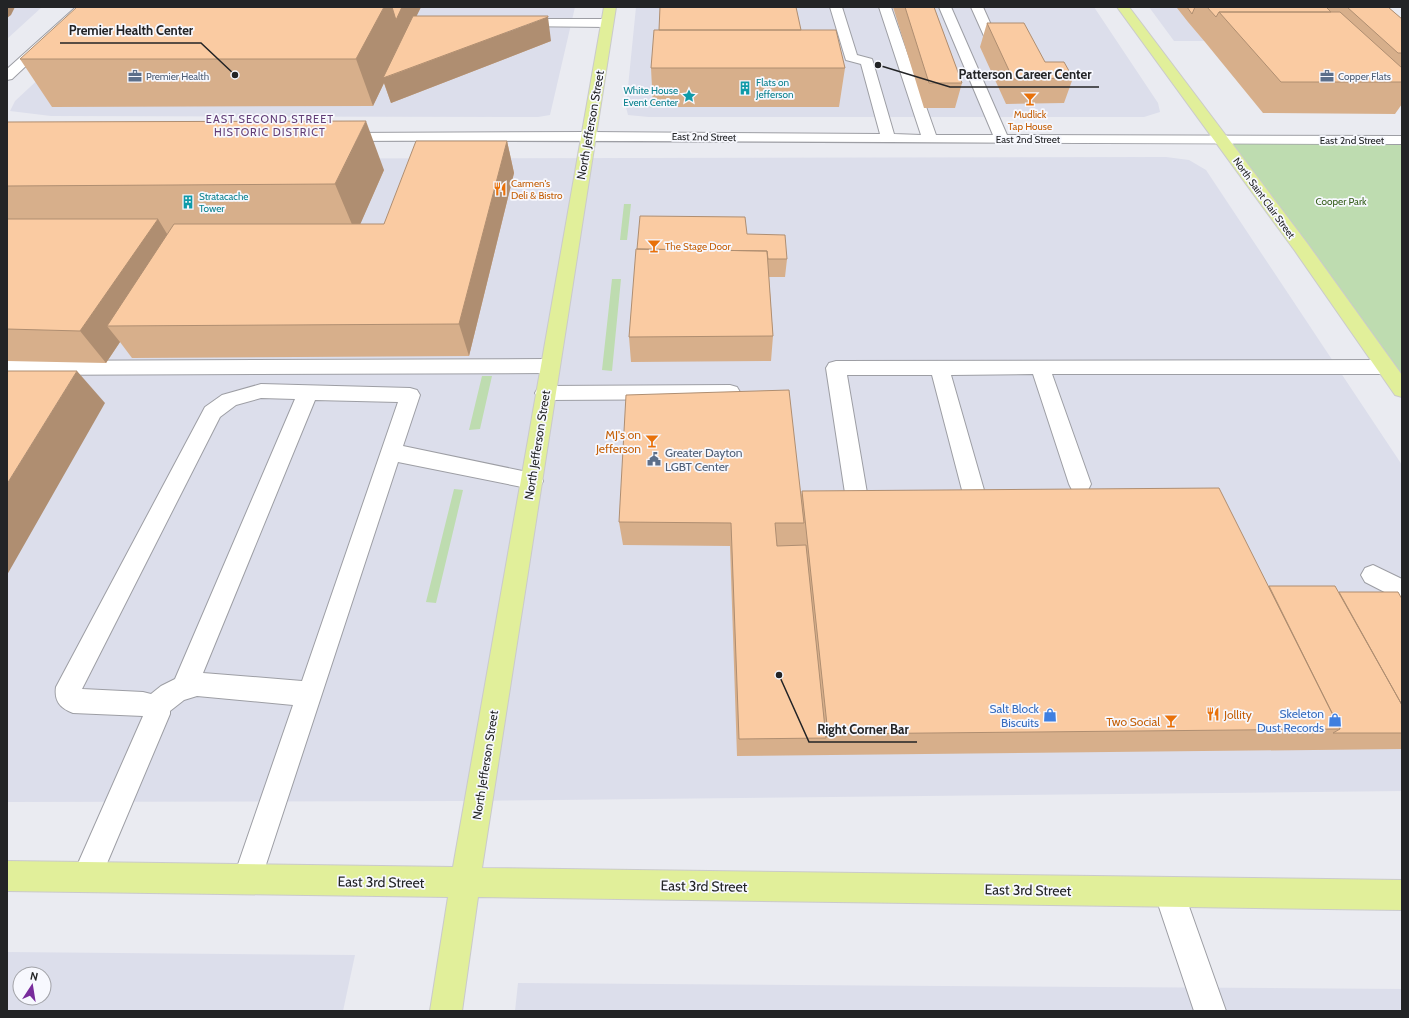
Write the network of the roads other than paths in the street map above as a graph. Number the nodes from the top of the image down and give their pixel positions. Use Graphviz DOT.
graph roads {
  1 [pos="83,7"];
  2 [pos="836,7"];
  3 [pos="884,7"];
  4 [pos="946,7"];
  5 [pos="976,7"];
  6 [pos="1123,7"];
  7 [pos="608,15"];
  8 [pos="508,23"];
  9 [pos="994,45"];
  10 [pos="7,76"];
  11 [pos="588,136"];
  12 [pos="326,138"];
  13 [pos="888,139"];
  14 [pos="930,139"];
  15 [pos="1002,139"];
  16 [pos="1221,140"];
  17 [pos="1402,140"];
  18 [pos="549,366"];
  19 [pos="1385,367"];
  20 [pos="7,368"];
  21 [pos="940,368"];
  22 [pos="1040,368"];
  23 [pos="1402,390"];
  24 [pos="308,392"];
  25 [pos="740,392"];
  26 [pos="545,393"];
  27 [pos="392,449"];
  28 [pos="532,481"];
  29 [pos="1080,484"];
  30 [pos="973,490"];
  31 [pos="856,493"];
  32 [pos="1373,575"];
  33 [pos="1402,591"];
  34 [pos="185,686"];
  35 [pos="310,694"];
  36 [pos="156,707"];
  37 [pos="7,876"];
  38 [pos="87,877"];
  39 [pos="248,879"];
  40 [pos="465,883"];
  41 [pos="1169,892"];
  42 [pos="1402,895"];
  43 [pos="446,1011"];
  44 [pos="1210,1011"];
  1 -- 10 [label="street"];
  2 -- 13 [label="street"];
  3 -- 14 [label="street"];
  4 -- 15 [label="street"];
  5 -- 9 [label="street"];
  6 -- 16 [label="main road, North Saint Clair Street"];
  7 -- 8 [label="street"];
  7 -- 11 [label="main road, North Jefferson Street"];
  11 -- 12 [label="street, East 2nd Street"];
  11 -- 13 [label="street, East 2nd Street"];
  11 -- 18 [label="main road, North Jefferson Street"];
  13 -- 14 [label="street, East 2nd Street"];
  14 -- 15 [label="street, East 2nd Street"];
  15 -- 16 [label="street, East 2nd Street"];
  16 -- 17 [label="street, East 2nd Street"];
  16 -- 19 [label="main road, North Saint Clair Street"];
  18 -- 20 [label="street"];
  18 -- 26 [label="main road, North Jefferson Street"];
  19 -- 22 [label="street"];
  19 -- 23 [label="main road, North Saint Clair Street"];
  21 -- 22 [label="street"];
  21 -- 30 [label="street"];
  21 -- 31 [label="street"];
  22 -- 29 [label="street"];
  24 -- 27 [label="street"];
  24 -- 34 [label="street"];
  24 -- 36 [label="street"];
  25 -- 26 [label="street"];
  26 -- 28 [label="main road, North Jefferson Street"];
  27 -- 28 [label="street"];
  27 -- 35 [label="street"];
  28 -- 40 [label="main road, North Jefferson Street"];
  32 -- 33 [label="street"];
  34 -- 35 [label="street"];
  34 -- 36 [label="street"];
  35 -- 39 [label="street"];
  36 -- 38 [label="street"];
  37 -- 38 [label="main road, East 3rd Street"];
  38 -- 39 [label="main road, East 3rd Street"];
  39 -- 40 [label="main road, East 3rd Street"];
  40 -- 41 [label="main road, East 3rd Street"];
  40 -- 43 [label="main road, North Jefferson Street"];
  41 -- 42 [label="main road, East 3rd Street"];
  41 -- 44 [label="street"];
}
